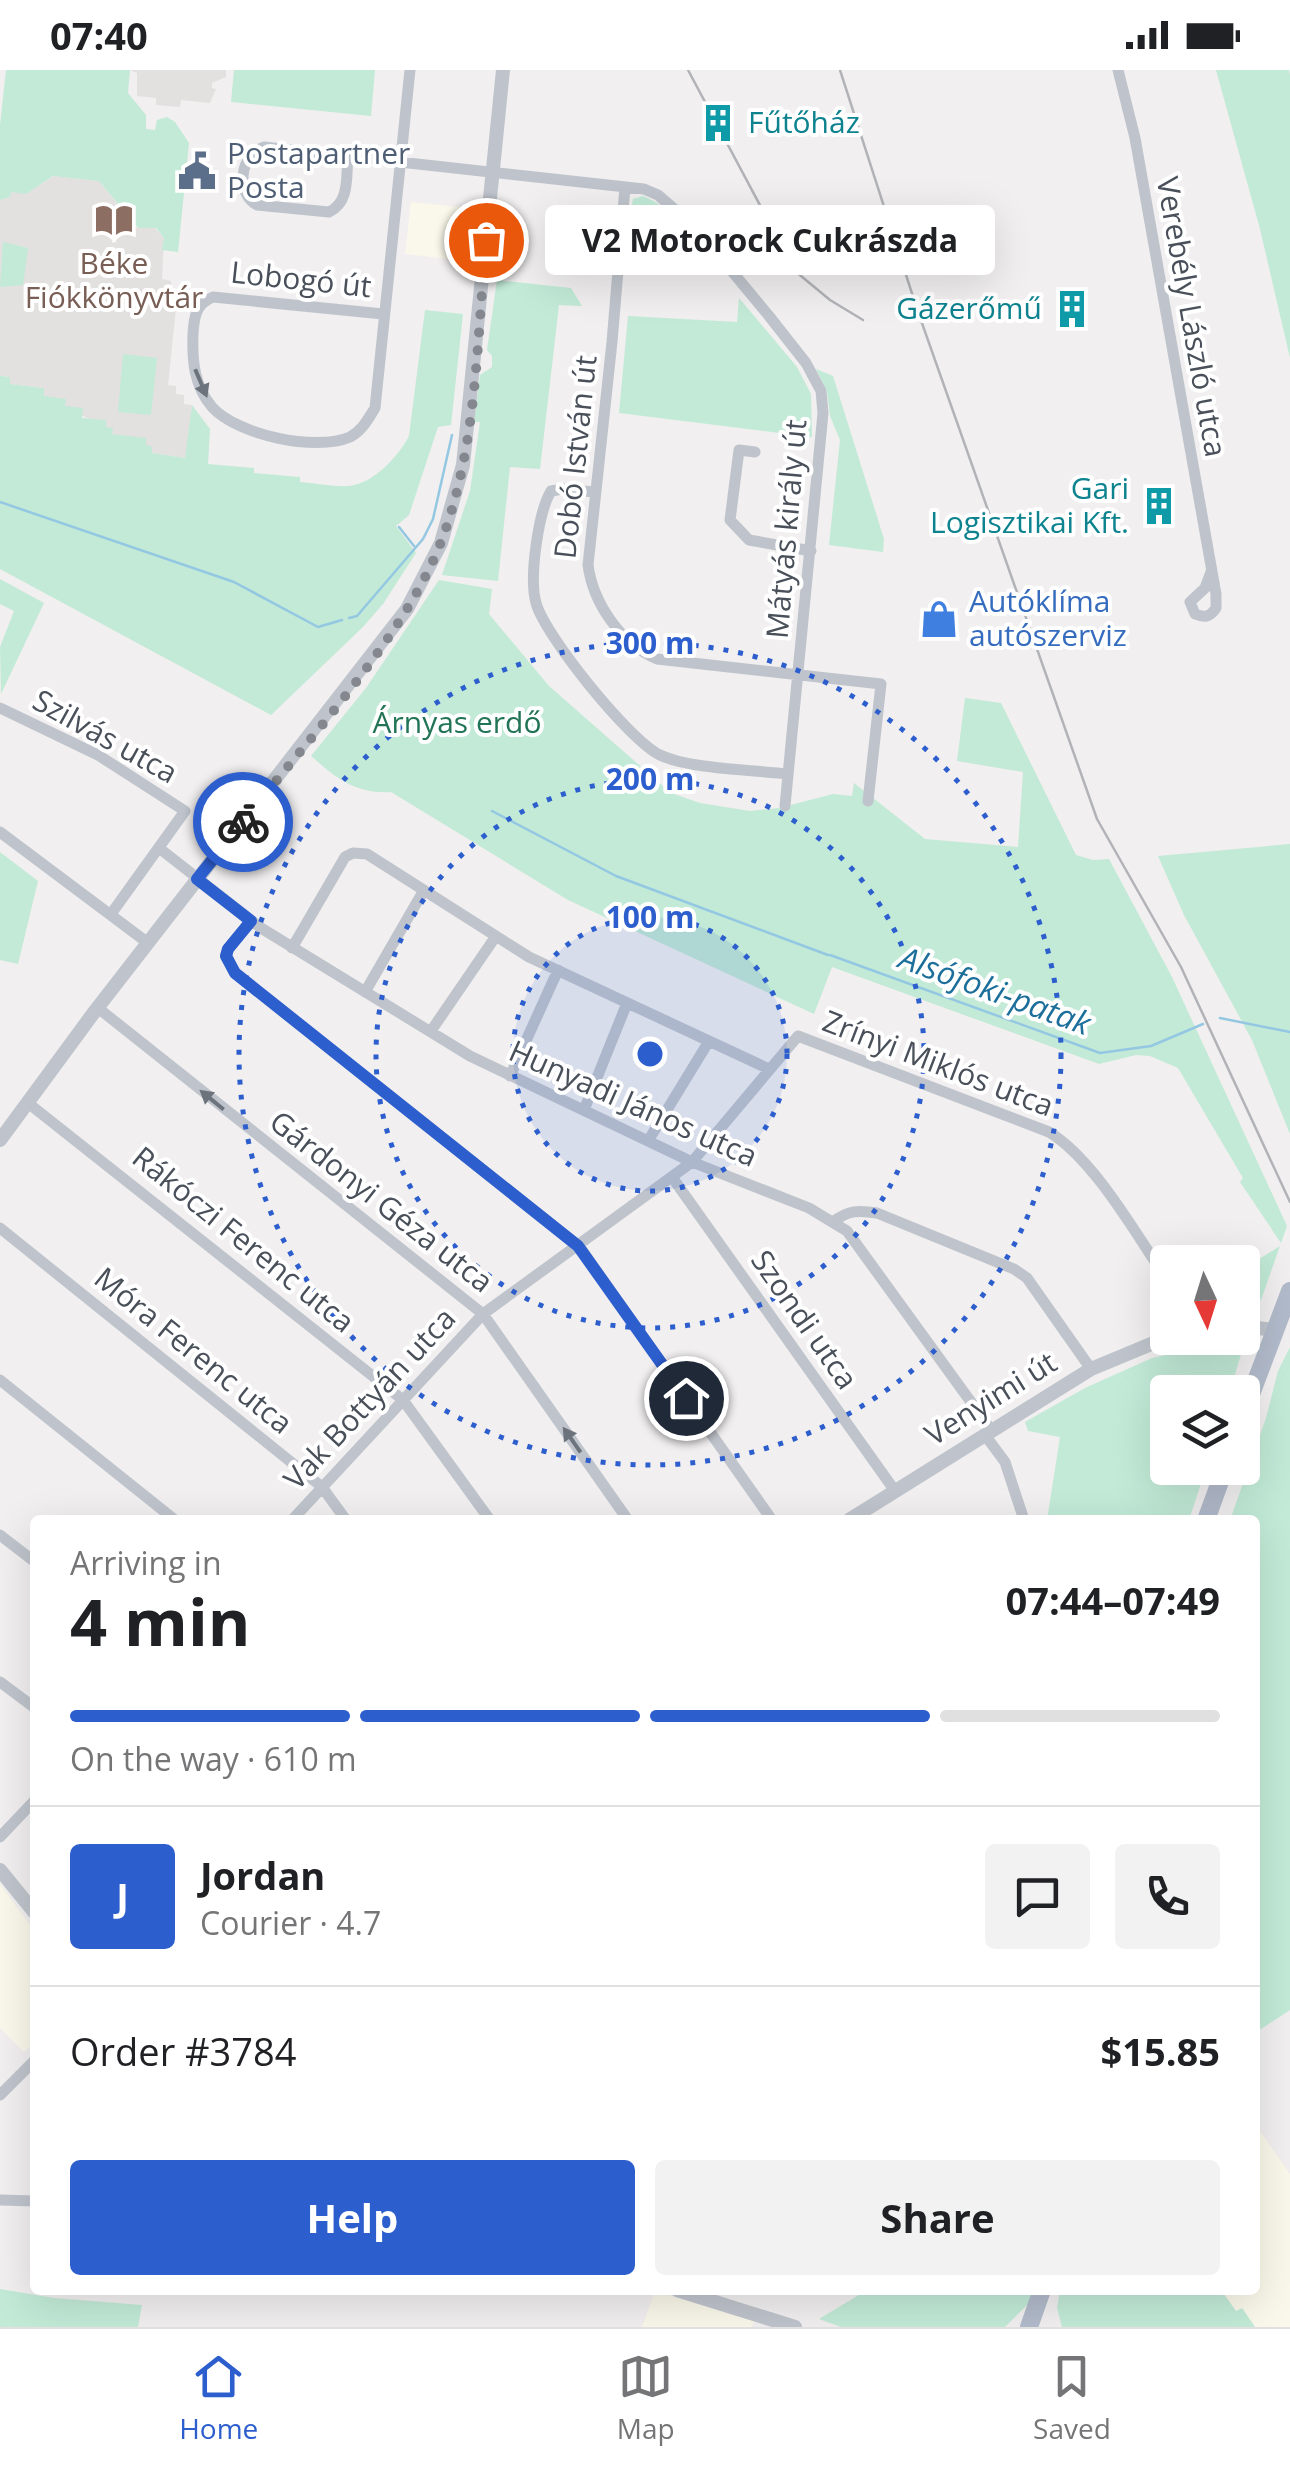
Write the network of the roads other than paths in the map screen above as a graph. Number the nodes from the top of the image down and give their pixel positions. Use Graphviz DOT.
graph roads {
  1 [pos="410,70"];
  2 [pos="503,70"];
  3 [pos="1118,70"];
  4 [pos="348,156"];
  5 [pos="401,161"];
  6 [pos="494,173"];
  7 [pos="625,187"];
  8 [pos="384,314"];
  9 [pos="755,452"];
  10 [pos="594,492"];
  11 [pos="811,550"];
  12 [pos="1211,572"];
  13 [pos="799,674"];
  14 [pos="0,708"];
  15 [pos="788,774"];
  16 [pos="868,801"];
  17 [pos="785,806"];
  18 [pos="0,832"];
  19 [pos="159,848"];
  20 [pos="197,879"];
  21 [pos="424,890"];
  22 [pos="111,914"];
  23 [pos="251,921"];
  24 [pos="496,936"];
  25 [pos="148,943"];
  26 [pos="292,948"];
  27 [pos="558,970"];
  28 [pos="365,992"];
  29 [pos="627,1003"];
  30 [pos="98,1008"];
  31 [pos="431,1031"];
  32 [pos="798,1036"];
  33 [pos="709,1041"];
  34 [pos="769,1069"];
  35 [pos="510,1076"];
  36 [pos="28,1102"];
  37 [pos="584,1110"];
  38 [pos="0,1140"];
  39 [pos="648,1141"];
  40 [pos="692,1162"];
  41 [pos="672,1178"];
  42 [pos="834,1222"];
  43 [pos="0,1228"];
  44 [pos="578,1246"];
  45 [pos="1150,1255"];
  46 [pos="1290,1291"];
  47 [pos="483,1314"];
  48 [pos="1260,1328"];
  49 [pos="1274,1330"];
  50 [pos="1150,1344"];
  51 [pos="1091,1369"];
  52 [pos="1258,1375"];
  53 [pos="0,1380"];
  54 [pos="403,1400"];
  55 [pos="989,1433"];
  56 [pos="1218,1485"];
  57 [pos="322,1487"];
  58 [pos="894,1491"];
  59 [pos="170,1515"];
  60 [pos="297,1515"];
  61 [pos="342,1515"];
  62 [pos="486,1515"];
  63 [pos="624,1515"];
  64 [pos="768,1515"];
  65 [pos="857,1515"];
  66 [pos="1022,1515"];
  67 [pos="1208,1515"];
  68 [pos="0,1535"];
  69 [pos="30,1558"];
  70 [pos="0,1682"];
  71 [pos="30,1704"];
  72 [pos="30,1805"];
  73 [pos="0,1837"];
  74 [pos="0,1870"];
  75 [pos="30,1907"];
  76 [pos="30,2065"];
  77 [pos="0,2095"];
  78 [pos="0,2200"];
  79 [pos="30,2201"];
  80 [pos="694,2295"];
  81 [pos="1040,2295"];
  82 [pos="1042,2295"];
  83 [pos="796,2327"];
  84 [pos="1029,2327"];
  85 [pos="1039,2327"];
  1 -- 5 [label="street"];
  2 -- 6 [label="street"];
  3 -- 12 [label="street, Verebély László utca"];
  4 -- 4 [label="street, Mátyás király út"];
  4 -- 5 [label="street, Mátyás király út"];
  5 -- 6 [label="street, Mátyás király út"];
  5 -- 8 [label="street"];
  6 -- 7 [label="street, Mátyás király út"];
  6 -- 20 [label="street"];
  7 -- 10 [label="street, Dobó István út"];
  7 -- 11 [label="street, Mátyás király út"];
  8 -- 8 [label="street, Lobogó út, one-way"];
  9 -- 11 [label="street"];
  10 -- 13 [label="street, Dobó István út"];
  10 -- 15 [label="street"];
  11 -- 13 [label="street, Mátyás király út"];
  13 -- 15 [label="street, Mátyás király út"];
  13 -- 16 [label="street, Dobó István út"];
  14 -- 19 [label="street, Szilvás utca"];
  15 -- 17 [label="street, Mátyás király út"];
  18 -- 22 [label="street"];
  19 -- 20 [label="street, Hunyadi János utca"];
  19 -- 22 [label="street"];
  20 -- 23 [label="street, Hunyadi János utca"];
  20 -- 25 [label="street"];
  21 -- 24 [label="street"];
  21 -- 26 [label="street"];
  21 -- 28 [label="street"];
  22 -- 25 [label="street"];
  23 -- 26 [label="street, Hunyadi János utca"];
  23 -- 44 [label="street"];
  24 -- 27 [label="street"];
  24 -- 31 [label="street"];
  25 -- 30 [label="street"];
  26 -- 28 [label="street, Hunyadi János utca"];
  27 -- 29 [label="street"];
  27 -- 35 [label="street"];
  28 -- 31 [label="street, Hunyadi János utca"];
  29 -- 33 [label="street"];
  29 -- 37 [label="street"];
  30 -- 36 [label="street"];
  47 -- 30 [label="street, Gárdonyi Géza utca, one-way"];
  31 -- 35 [label="street, Hunyadi János utca"];
  32 -- 34 [label="street, Vak Bottyán utca"];
  32 -- 45 [label="street, Zrínyi Miklós utca"];
  33 -- 34 [label="street"];
  33 -- 39 [label="street"];
  34 -- 40 [label="street, Vak Bottyán utca"];
  35 -- 37 [label="street, Hunyadi János utca"];
  36 -- 38 [label="street"];
  36 -- 54 [label="street, Rákóczi Ferenc utca"];
  37 -- 39 [label="street, Hunyadi János utca"];
  39 -- 40 [label="street, Hunyadi János utca"];
  40 -- 41 [label="street, Vak Bottyán utca"];
  40 -- 42 [label="street, Hunyadi János utca"];
  41 -- 44 [label="street, Vak Bottyán utca"];
  41 -- 58 [label="street, Szondi utca"];
  42 -- 51 [label="street"];
  42 -- 55 [label="street, Hunyadi János utca"];
  43 -- 57 [label="street, Móra Ferenc utca"];
  44 -- 47 [label="street, Vak Bottyán utca"];
  44 -- 64 [label="street"];
  46 -- 49 [label="main road"];
  47 -- 54 [label="street, Vak Bottyán utca"];
  63 -- 47 [label="street, Gárdonyi Géza utca, one-way"];
  48 -- 49 [label="street"];
  49 -- 52 [label="main road"];
  50 -- 51 [label="street, Venyimi út"];
  51 -- 55 [label="street, Venyimi út"];
  53 -- 59 [label="street"];
  54 -- 57 [label="street, Vak Bottyán utca"];
  54 -- 62 [label="street, Rákóczi Ferenc utca"];
  55 -- 58 [label="street, Venyimi út"];
  55 -- 66 [label="street, Hunyadi János utca"];
  56 -- 67 [label="main road"];
  57 -- 60 [label="street, Vak Bottyán utca"];
  57 -- 61 [label="street, Móra Ferenc utca"];
  58 -- 65 [label="street, Venyimi út"];
  68 -- 69 [label="street"];
  70 -- 71 [label="street"];
  72 -- 73 [label="street"];
  74 -- 75 [label="street"];
  76 -- 77 [label="street"];
  78 -- 79 [label="street"];
  80 -- 83 [label="street"];
  81 -- 84 [label="main road"];
  82 -- 85 [label="main road"];
}
